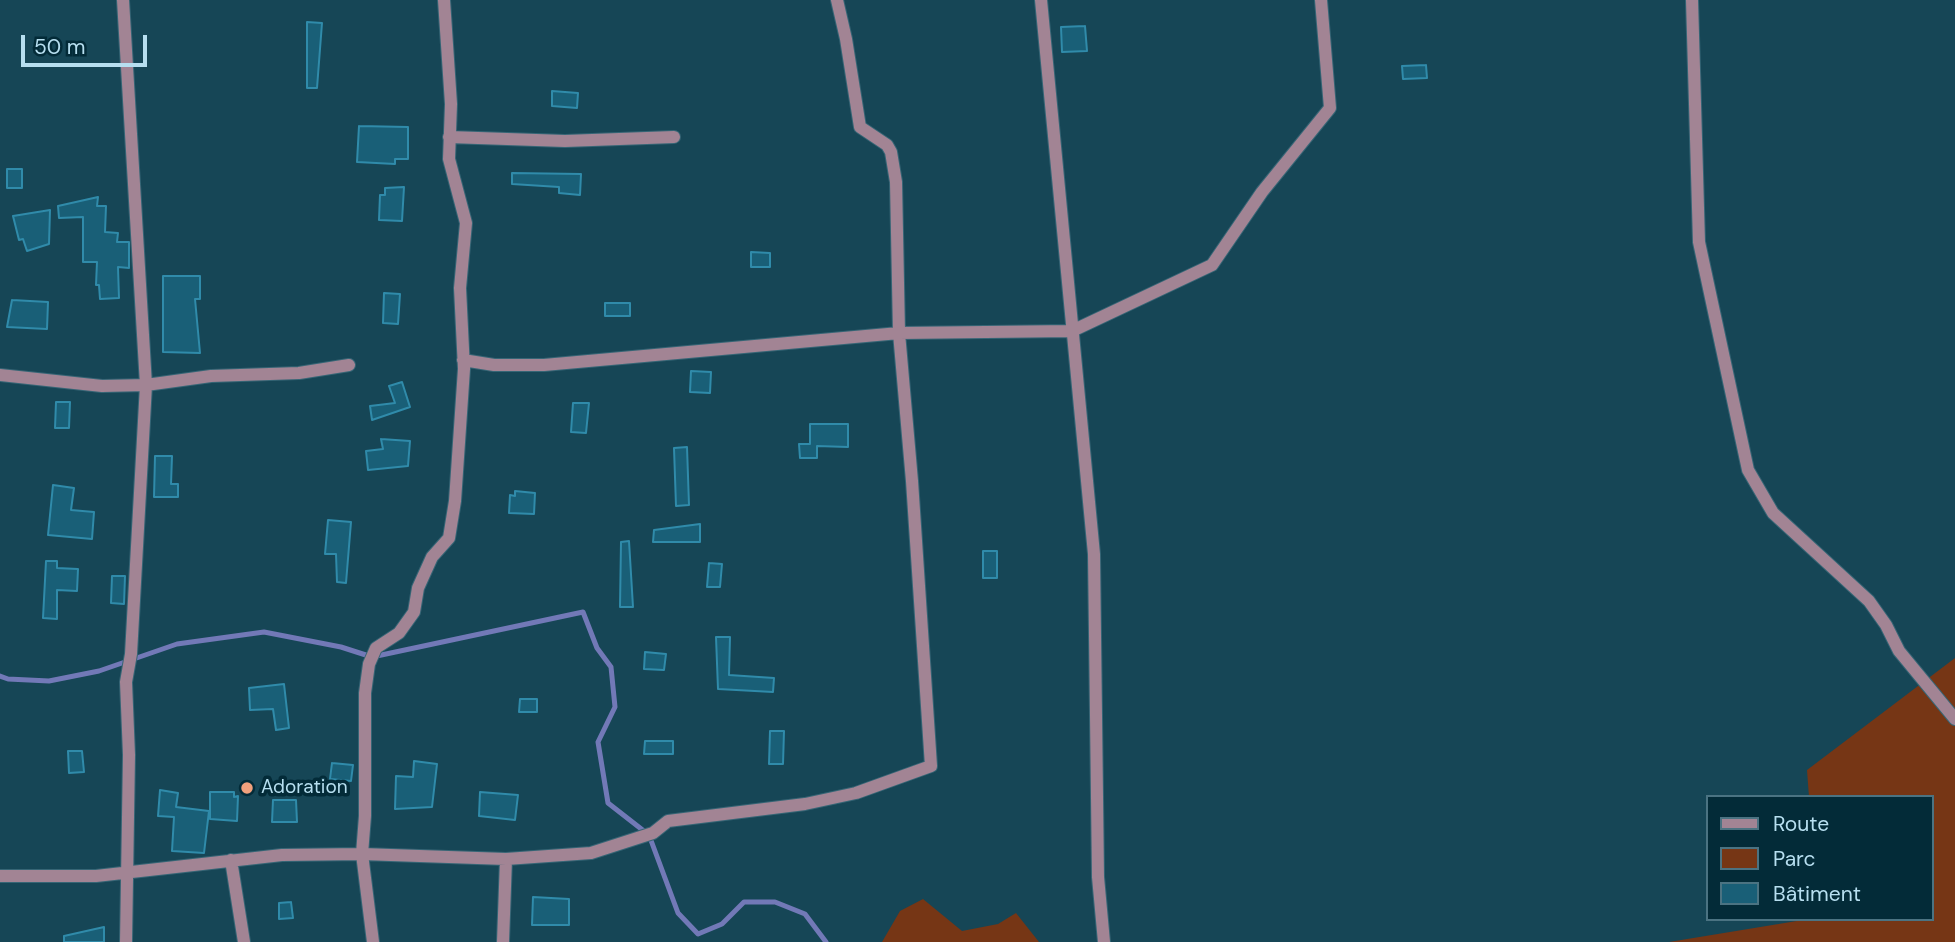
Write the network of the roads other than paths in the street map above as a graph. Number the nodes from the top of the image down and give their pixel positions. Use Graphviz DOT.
graph roads {
  1 [pos="123,0"];
  2 [pos="444,0"];
  3 [pos="837,0"];
  4 [pos="1041,0"];
  5 [pos="1321,0"];
  6 [pos="1692,0"];
  7 [pos="449,137"];
  8 [pos="674,137"];
  9 [pos="1072,331"];
  10 [pos="899,333"];
  11 [pos="463,360"];
  12 [pos="349,365"];
  13 [pos="0,375"];
  14 [pos="146,385"];
  15 [pos="1955,719"];
  16 [pos="362,854"];
  17 [pos="506,859"];
  18 [pos="231,860"];
  19 [pos="127,874"];
  20 [pos="0,876"];
  21 [pos="126,942"];
  22 [pos="244,942"];
  23 [pos="373,942"];
  24 [pos="503,942"];
  25 [pos="1104,942"];
  1 -- 14 [label="street"];
  2 -- 7 [label="street"];
  3 -- 10 [label="street"];
  4 -- 9 [label="street"];
  5 -- 9 [label="street"];
  6 -- 15 [label="street"];
  7 -- 8 [label="street"];
  7 -- 11 [label="street"];
  9 -- 10 [label="street"];
  9 -- 25 [label="street"];
  10 -- 11 [label="street"];
  10 -- 17 [label="street"];
  11 -- 16 [label="street"];
  12 -- 14 [label="street"];
  13 -- 14 [label="street"];
  14 -- 19 [label="street"];
  16 -- 17 [label="street"];
  16 -- 18 [label="street"];
  16 -- 23 [label="street"];
  17 -- 24 [label="street"];
  18 -- 19 [label="street"];
  18 -- 22 [label="street"];
  19 -- 20 [label="street"];
  19 -- 21 [label="street"];
}
